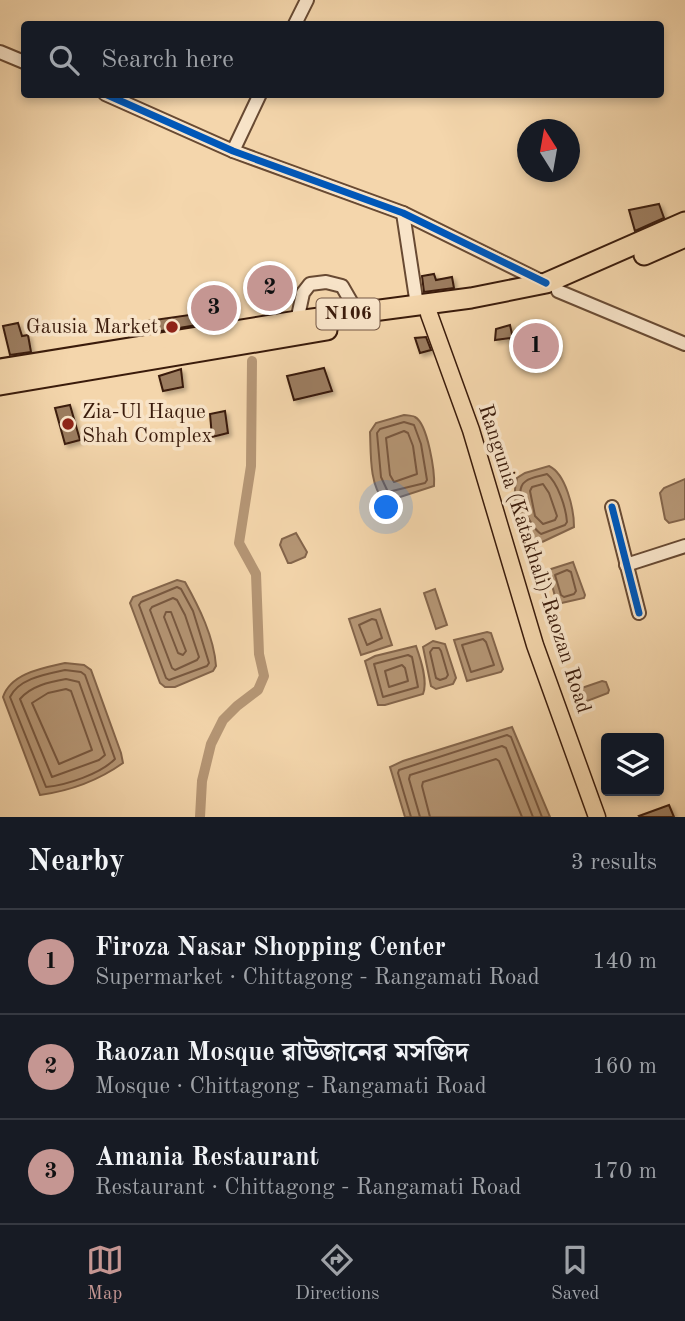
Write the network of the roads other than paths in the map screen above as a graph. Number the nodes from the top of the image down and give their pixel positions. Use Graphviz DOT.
graph roads {
  1 [pos="307,0"];
  2 [pos="296,21"];
  3 [pos="0,52"];
  4 [pos="21,61"];
  5 [pos="114,98"];
  6 [pos="258,98"];
  7 [pos="233,151"];
  8 [pos="403,213"];
  9 [pos="685,222"];
  10 [pos="685,237"];
  11 [pos="552,287"];
  12 [pos="423,310"];
  13 [pos="357,312"];
  14 [pos="297,321"];
  15 [pos="685,344"];
  16 [pos="0,369"];
  17 [pos="0,384"];
  18 [pos="612,507"];
  19 [pos="685,546"];
  20 [pos="626,565"];
  21 [pos="639,614"];
  22 [pos="597,817"];
  1 -- 2 [label="street"];
  3 -- 4 [label="street"];
  5 -- 7 [label="street"];
  6 -- 7 [label="street"];
  7 -- 8 [label="street"];
  8 -- 11 [label="street"];
  8 -- 12 [label="street"];
  9 -- 11 [label="highway, N106"];
  10 -- 11 [label="highway, N106"];
  11 -- 12 [label="highway, N106"];
  11 -- 15 [label="street"];
  12 -- 13 [label="highway, N106"];
  12 -- 17 [label="highway, N106"];
  12 -- 22 [label="main road, Rangunia (Katakhali)-Raozan Road"];
  13 -- 14 [label="highway, N106"];
  13 -- 14 [label="street"];
  14 -- 16 [label="highway, N106"];
  18 -- 20 [label="street"];
  19 -- 20 [label="street"];
  20 -- 21 [label="street"];
}
